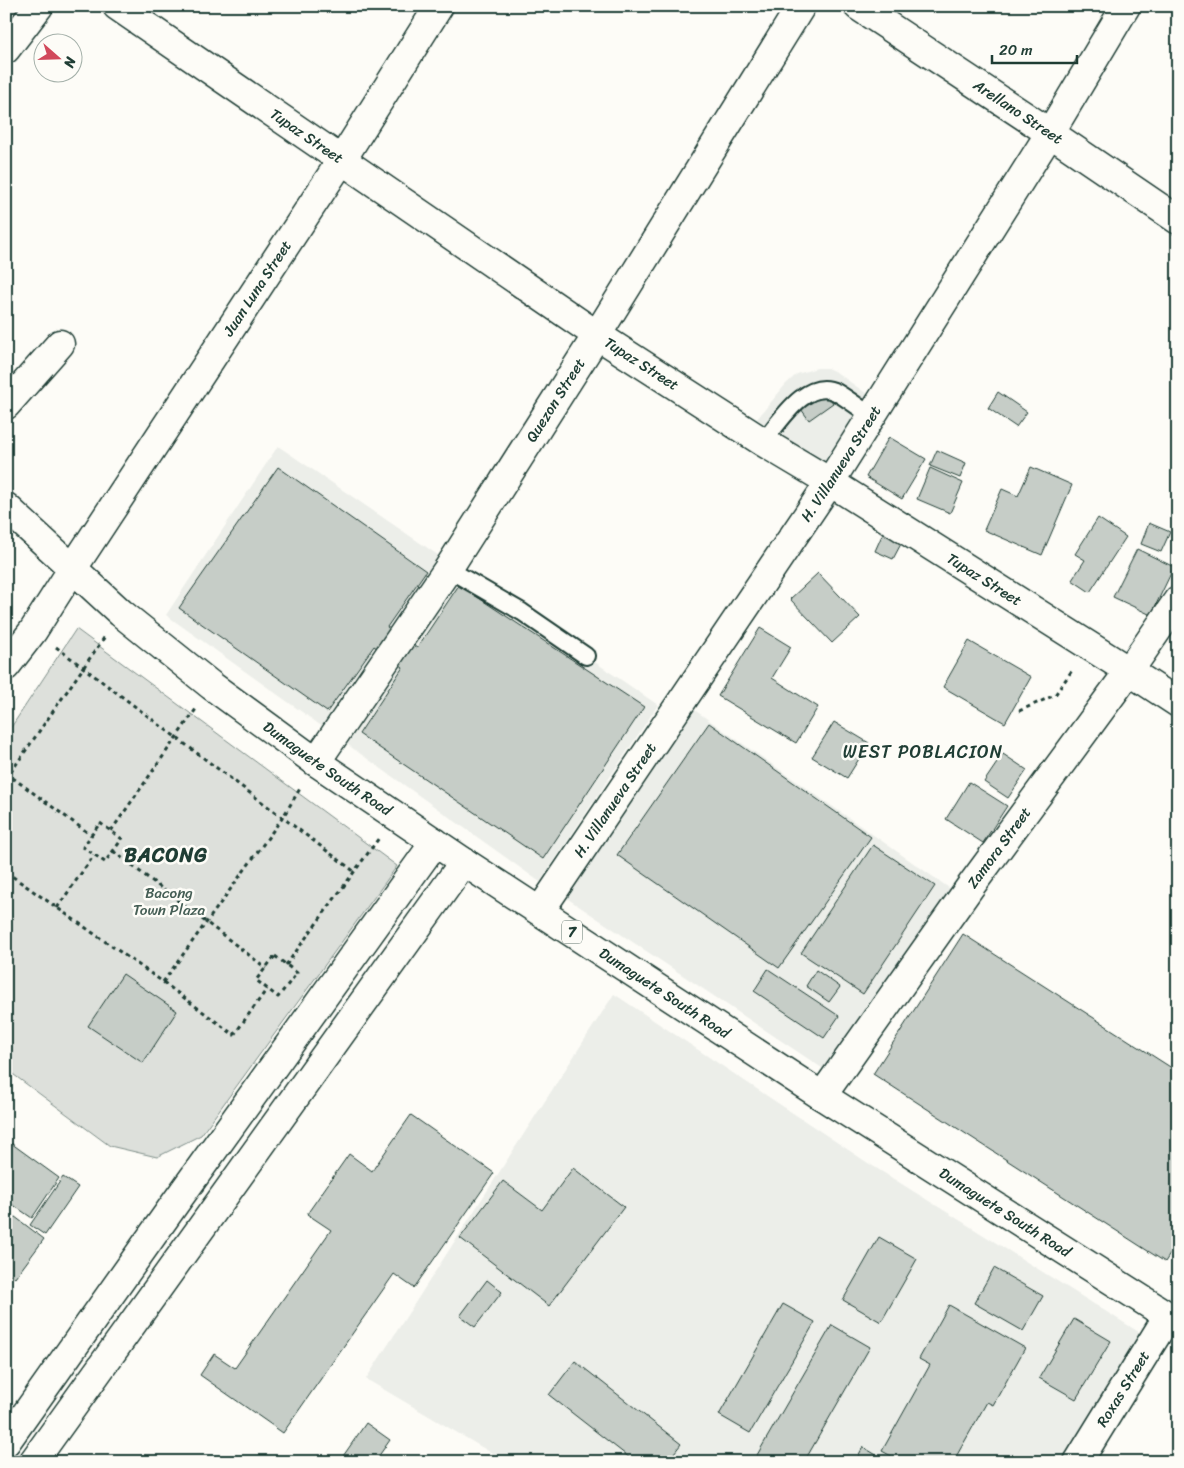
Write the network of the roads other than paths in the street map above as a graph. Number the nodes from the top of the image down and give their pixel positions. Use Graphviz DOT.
graph roads {
  1 [pos="39,6"];
  2 [pos="117,6"];
  3 [pos="440,6"];
  4 [pos="801,6"];
  5 [pos="858,6"];
  6 [pos="1126,6"];
  7 [pos="6,49"];
  8 [pos="1050,133"];
  9 [pos="341,161"];
  10 [pos="1178,220"];
  11 [pos="596,335"];
  12 [pos="60,344"];
  13 [pos="6,405"];
  14 [pos="871,416"];
  15 [pos="763,442"];
  16 [pos="830,482"];
  17 [pos="6,507"];
  18 [pos="73,568"];
  19 [pos="448,569"];
  20 [pos="1178,600"];
  21 [pos="586,656"];
  22 [pos="6,666"];
  23 [pos="1129,671"];
  24 [pos="1178,704"];
  25 [pos="316,762"];
  26 [pos="435,842"];
  27 [pos="464,862"];
  28 [pos="540,911"];
  29 [pos="822,1096"];
  30 [pos="1174,1312"];
  31 [pos="6,1442"];
  32 [pos="33,1462"];
  33 [pos="1078,1462"];
  1 -- 7 [label="street"];
  2 -- 9 [label="street, Tupaz Street"];
  3 -- 9 [label="street, Juan Luna Street"];
  4 -- 11 [label="street, Quezon Street"];
  5 -- 8 [label="street, Arellano Street"];
  6 -- 8 [label="street, H. Villanueva Street"];
  8 -- 10 [label="street, Arellano Street"];
  8 -- 14 [label="street, H. Villanueva Street"];
  9 -- 11 [label="street, Tupaz Street"];
  9 -- 18 [label="street, Juan Luna Street"];
  11 -- 15 [label="street, Tupaz Street"];
  11 -- 19 [label="street, Quezon Street"];
  12 -- 13 [label="street"];
  14 -- 15 [label="lane"];
  14 -- 16 [label="street, H. Villanueva Street"];
  15 -- 16 [label="street, Tupaz Street"];
  16 -- 23 [label="street, Tupaz Street"];
  16 -- 28 [label="street, H. Villanueva Street"];
  17 -- 18 [label="street, Dumaguete South Road / 7"];
  18 -- 22 [label="street, Juan Luna Street"];
  18 -- 25 [label="street, Dumaguete South Road / 7"];
  19 -- 21 [label="lane"];
  19 -- 25 [label="street, Quezon Street"];
  20 -- 23 [label="street, Zamora Street"];
  23 -- 24 [label="street, Tupaz Street"];
  23 -- 29 [label="street, Zamora Street"];
  25 -- 26 [label="street, Dumaguete South Road / 7"];
  26 -- 27 [label="street, Dumaguete South Road / 7"];
  26 -- 31 [label="street"];
  27 -- 28 [label="street, Dumaguete South Road / 7"];
  27 -- 32 [label="street"];
  28 -- 29 [label="street, Dumaguete South Road / 7"];
  29 -- 30 [label="street, Dumaguete South Road / 7"];
  30 -- 33 [label="street, Roxas Street"];
}
